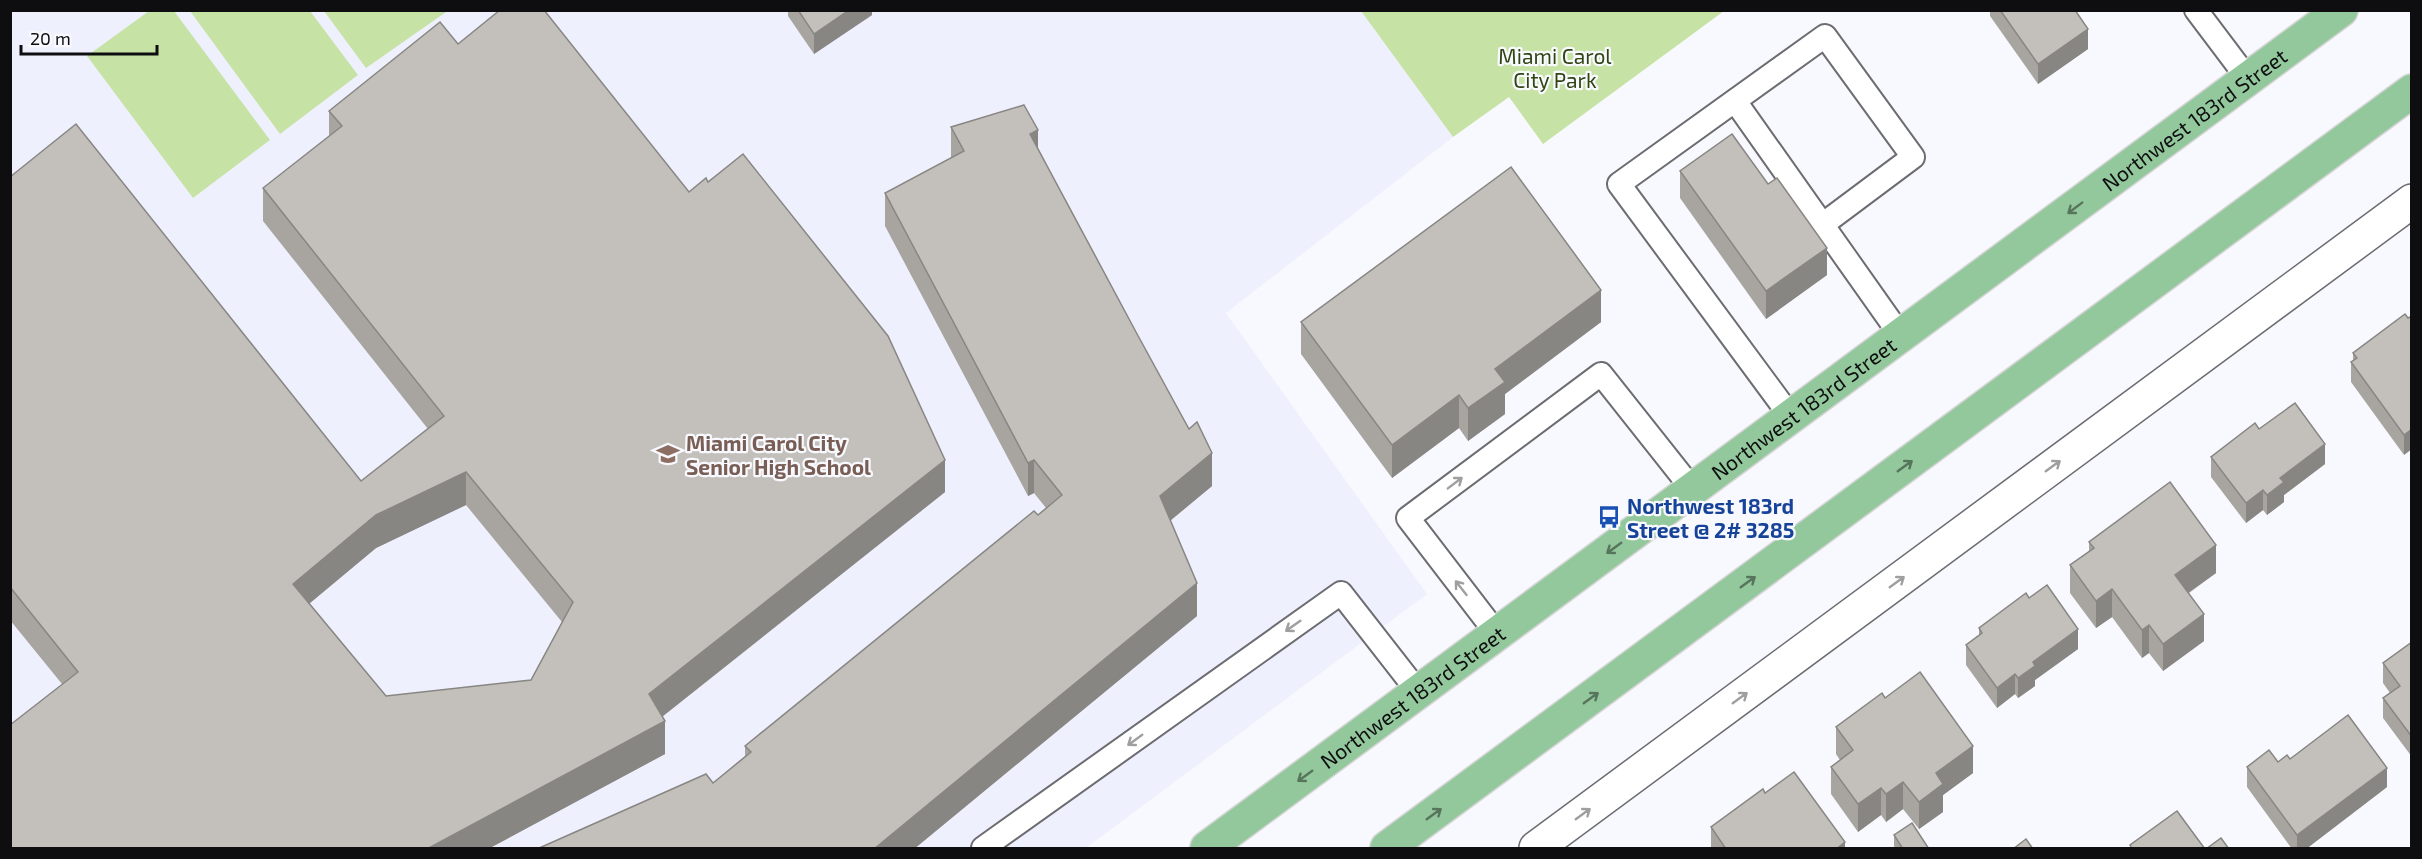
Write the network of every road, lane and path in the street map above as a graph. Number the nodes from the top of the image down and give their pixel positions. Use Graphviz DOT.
graph roads {
  1 [pos="2196,10"];
  2 [pos="2341,10"];
  3 [pos="2248,79"];
  4 [pos="2412,91"];
  5 [pos="1735,101"];
  6 [pos="2412,201"];
  7 [pos="1822,225"];
  8 [pos="1901,336"];
  9 [pos="1791,417"];
  10 [pos="1693,490"];
  11 [pos="1497,634"];
  12 [pos="1419,693"];
  13 [pos="983,849"];
  14 [pos="1207,849"];
  15 [pos="1387,849"];
  16 [pos="1536,849"];
  1 -- 3 [label="lane"];
  2 -- 3 [label="main road, Northwest 183rd Street"];
  3 -- 8 [label="main road, Northwest 183rd Street, one-way"];
  15 -- 4 [label="main road, one-way"];
  5 -- 7 [label="lane"];
  5 -- 7 [label="lane"];
  5 -- 9 [label="lane"];
  16 -- 6 [label="street, one-way"];
  7 -- 8 [label="lane"];
  8 -- 9 [label="main road, Northwest 183rd Street"];
  9 -- 10 [label="main road, Northwest 183rd Street"];
  10 -- 11 [label="main road, Northwest 183rd Street, one-way"];
  11 -- 10 [label="lane, one-way"];
  11 -- 12 [label="main road, Northwest 183rd Street"];
  12 -- 13 [label="lane, one-way"];
  12 -- 14 [label="main road, Northwest 183rd Street, one-way"];
}
